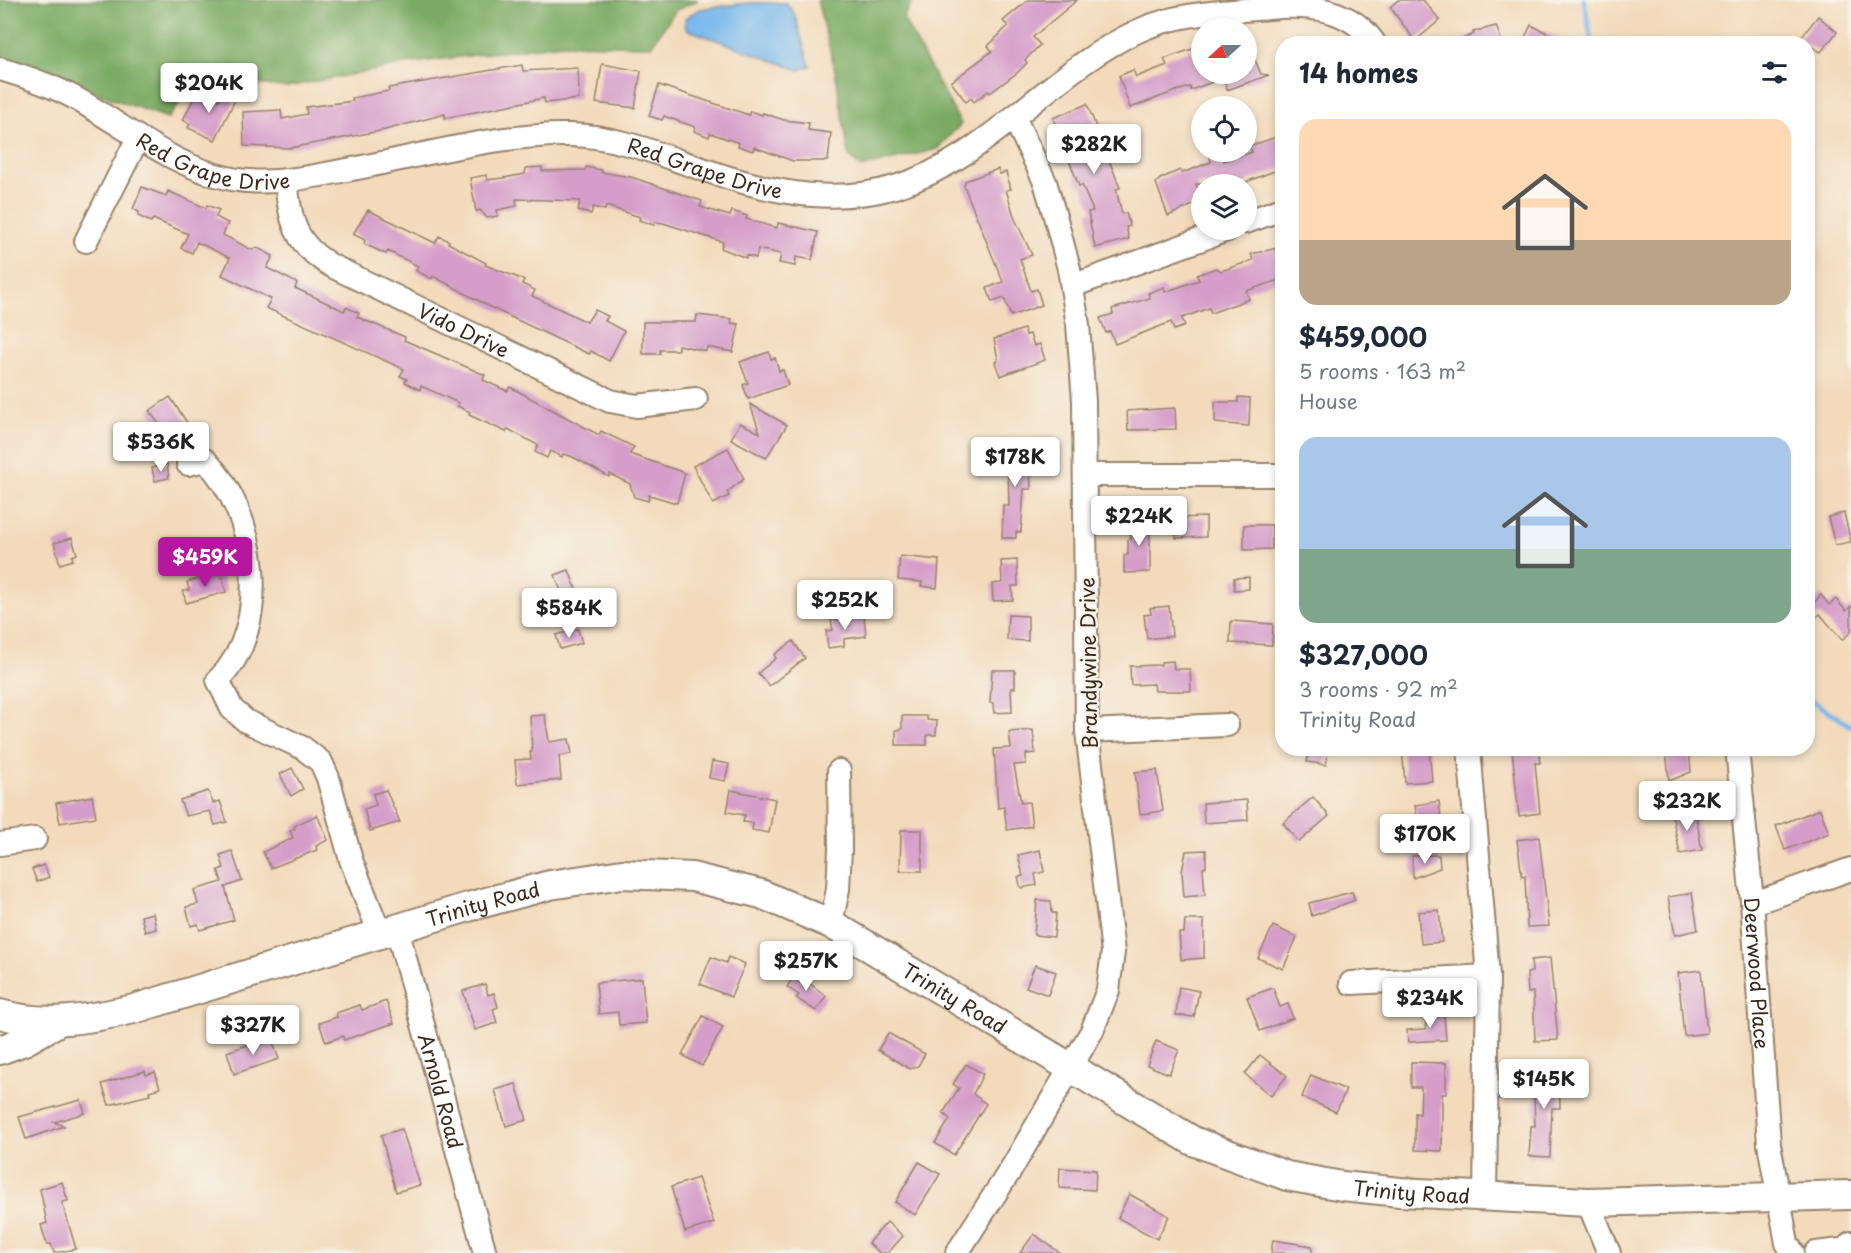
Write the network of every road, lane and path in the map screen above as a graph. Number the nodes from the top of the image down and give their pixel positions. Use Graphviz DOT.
graph roads {
  1 [pos="1367,36"];
  2 [pos="0,69"];
  3 [pos="1014,117"];
  4 [pos="138,138"];
  5 [pos="286,180"];
  6 [pos="1275,212"];
  7 [pos="1257,218"];
  8 [pos="1199,240"];
  9 [pos="86,241"];
  10 [pos="1072,286"];
  11 [pos="696,399"];
  12 [pos="188,464"];
  13 [pos="1085,475"];
  14 [pos="1275,475"];
  15 [pos="1227,725"];
  16 [pos="1087,731"];
  17 [pos="1469,756"];
  18 [pos="1738,756"];
  19 [pos="839,771"];
  20 [pos="35,839"];
  21 [pos="0,844"];
  22 [pos="1851,869"];
  23 [pos="1752,901"];
  24 [pos="831,924"];
  25 [pos="389,932"];
  26 [pos="1488,976"];
  27 [pos="1352,984"];
  28 [pos="0,1014"];
  29 [pos="58,1021"];
  30 [pos="0,1050"];
  31 [pos="1071,1066"];
  32 [pos="1851,1194"];
  33 [pos="1485,1197"];
  34 [pos="1778,1198"];
  35 [pos="1588,1202"];
  36 [pos="1850,1248"];
  37 [pos="485,1253"];
  38 [pos="957,1253"];
  39 [pos="1609,1253"];
  40 [pos="1793,1253"];
  41 [pos="1816,1253"];
  1 -- 3 [label="street, Red Grape Drive"];
  2 -- 4 [label="street, Red Grape Drive"];
  3 -- 5 [label="street, Red Grape Drive"];
  3 -- 10 [label="street, Brandywine Drive"];
  4 -- 5 [label="street, Red Grape Drive"];
  4 -- 9 [label="street"];
  5 -- 11 [label="street, Vido Drive"];
  6 -- 7 [label="street"];
  8 -- 10 [label="street"];
  10 -- 13 [label="street, Brandywine Drive"];
  12 -- 25 [label="street, Arnold Road"];
  13 -- 14 [label="street"];
  13 -- 16 [label="street, Brandywine Drive"];
  15 -- 16 [label="street"];
  16 -- 31 [label="street, Brandywine Drive"];
  17 -- 26 [label="street"];
  18 -- 23 [label="street, Deerwood Place"];
  19 -- 24 [label="street"];
  20 -- 21 [label="street"];
  22 -- 23 [label="street"];
  23 -- 34 [label="street, Deerwood Place"];
  24 -- 25 [label="main road, Trinity Road"];
  24 -- 31 [label="main road, Trinity Road"];
  25 -- 29 [label="main road, Trinity Road"];
  25 -- 37 [label="street, Arnold Road"];
  26 -- 27 [label="street"];
  26 -- 33 [label="street"];
  28 -- 29 [label="main road, Trinity Road"];
  29 -- 30 [label="main road, Trinity Road"];
  31 -- 33 [label="main road, Trinity Road"];
  31 -- 38 [label="street, Brandywine Drive"];
  32 -- 34 [label="main road, Trinity Road"];
  33 -- 35 [label="main road, Trinity Road"];
  34 -- 35 [label="main road, Trinity Road"];
  34 -- 40 [label="street, Deerwood Place"];
  35 -- 39 [label="street"];
  36 -- 41 [label="street"];
}
